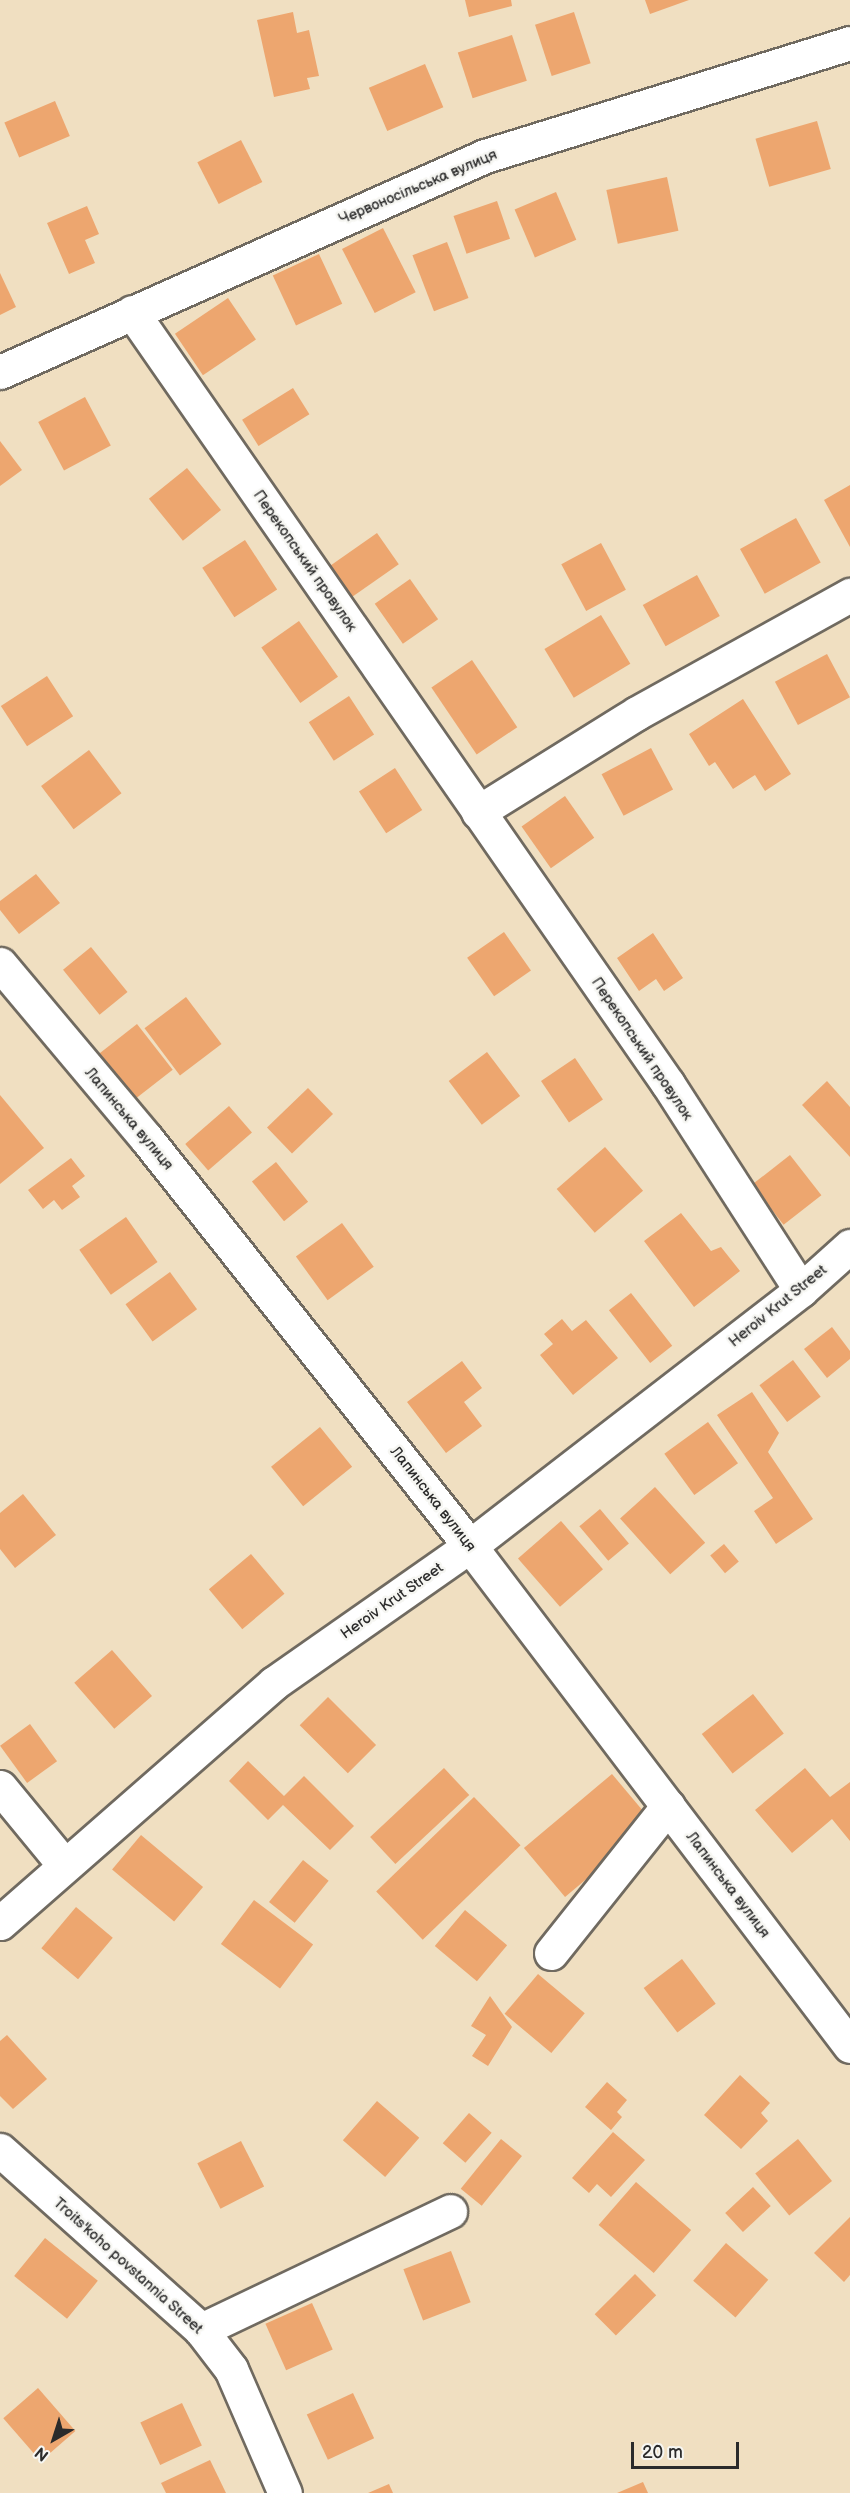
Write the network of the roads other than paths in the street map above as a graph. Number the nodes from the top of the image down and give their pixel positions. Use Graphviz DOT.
graph roads {
  1 [pos="850,43"];
  2 [pos="132,312"];
  3 [pos="0,372"];
  4 [pos="850,596"];
  5 [pos="478,812"];
  6 [pos="0,964"];
  7 [pos="850,1246"];
  8 [pos="801,1290"];
  9 [pos="470,1546"];
  10 [pos="0,1787"];
  11 [pos="668,1806"];
  12 [pos="64,1865"];
  13 [pos="0,1923"];
  14 [pos="551,1953"];
  15 [pos="850,2046"];
  16 [pos="0,2150"];
  17 [pos="450,2211"];
  18 [pos="201,2330"];
  19 [pos="285,2493"];
  1 -- 2 [label="street, Червоносільська вулиця"];
  2 -- 3 [label="street, Червоносільська вулиця"];
  2 -- 5 [label="street, Перекопський провулок"];
  4 -- 5 [label="street"];
  5 -- 8 [label="street, Перекопський провулок"];
  6 -- 9 [label="street, Лапинська вулиця"];
  7 -- 8 [label="street, Heroiv Krut Street"];
  8 -- 9 [label="street, Heroiv Krut Street"];
  9 -- 11 [label="street, Лапинська вулиця"];
  9 -- 12 [label="street, Heroiv Krut Street"];
  10 -- 12 [label="street"];
  11 -- 14 [label="street"];
  11 -- 15 [label="street, Лапинська вулиця"];
  12 -- 13 [label="street, Heroiv Krut Street"];
  16 -- 18 [label="street, Troits'koho povstannia Street"];
  17 -- 18 [label="street"];
  18 -- 19 [label="street, Troits'koho povstannia Street"];
}
